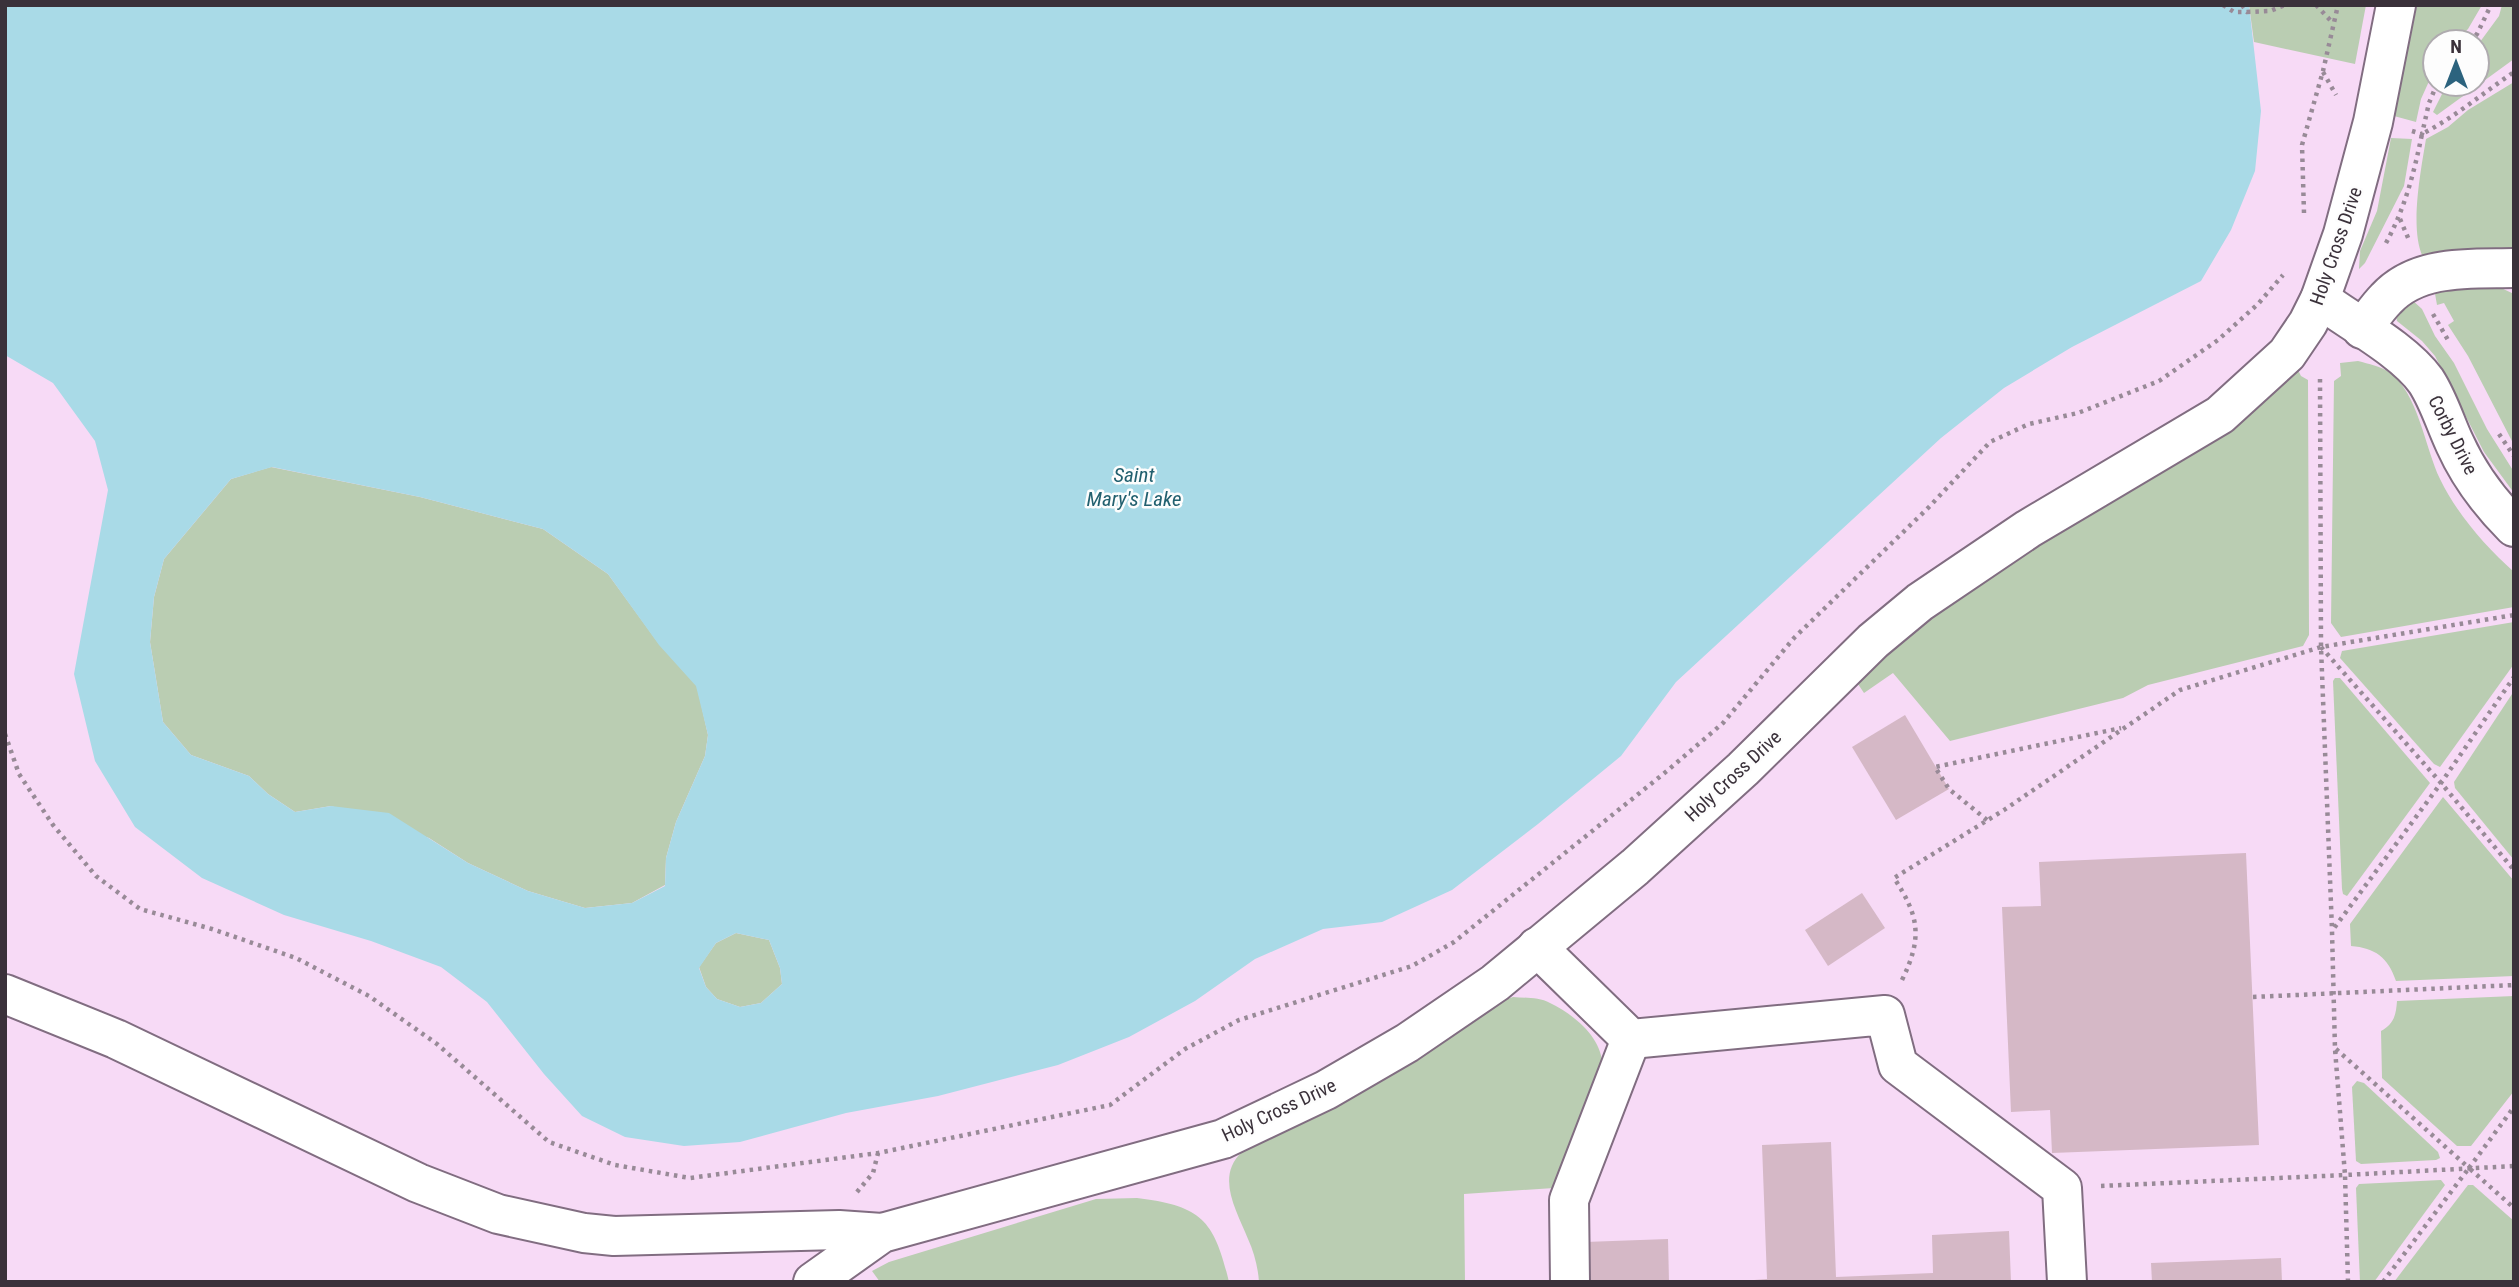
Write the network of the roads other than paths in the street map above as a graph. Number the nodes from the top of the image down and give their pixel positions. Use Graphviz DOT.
graph roads {
  1 [pos="2396,5"];
  2 [pos="2514,268"];
  3 [pos="2320,299"];
  4 [pos="2362,329"];
  5 [pos="2514,527"];
  6 [pos="1537,947"];
  7 [pos="5,994"];
  8 [pos="1632,1039"];
  9 [pos="882,1233"];
  10 [pos="813,1282"];
  11 [pos="1570,1282"];
  12 [pos="2067,1282"];
  1 -- 3 [label="street, Holy Cross Drive"];
  2 -- 4 [label="street"];
  3 -- 4 [label="street, Corby Drive"];
  3 -- 6 [label="street, Holy Cross Drive"];
  4 -- 5 [label="street, Corby Drive"];
  6 -- 8 [label="street"];
  6 -- 9 [label="street, Holy Cross Drive"];
  7 -- 9 [label="street"];
  8 -- 11 [label="street"];
  8 -- 12 [label="street"];
  9 -- 10 [label="street, Holy Cross Drive"];
}
